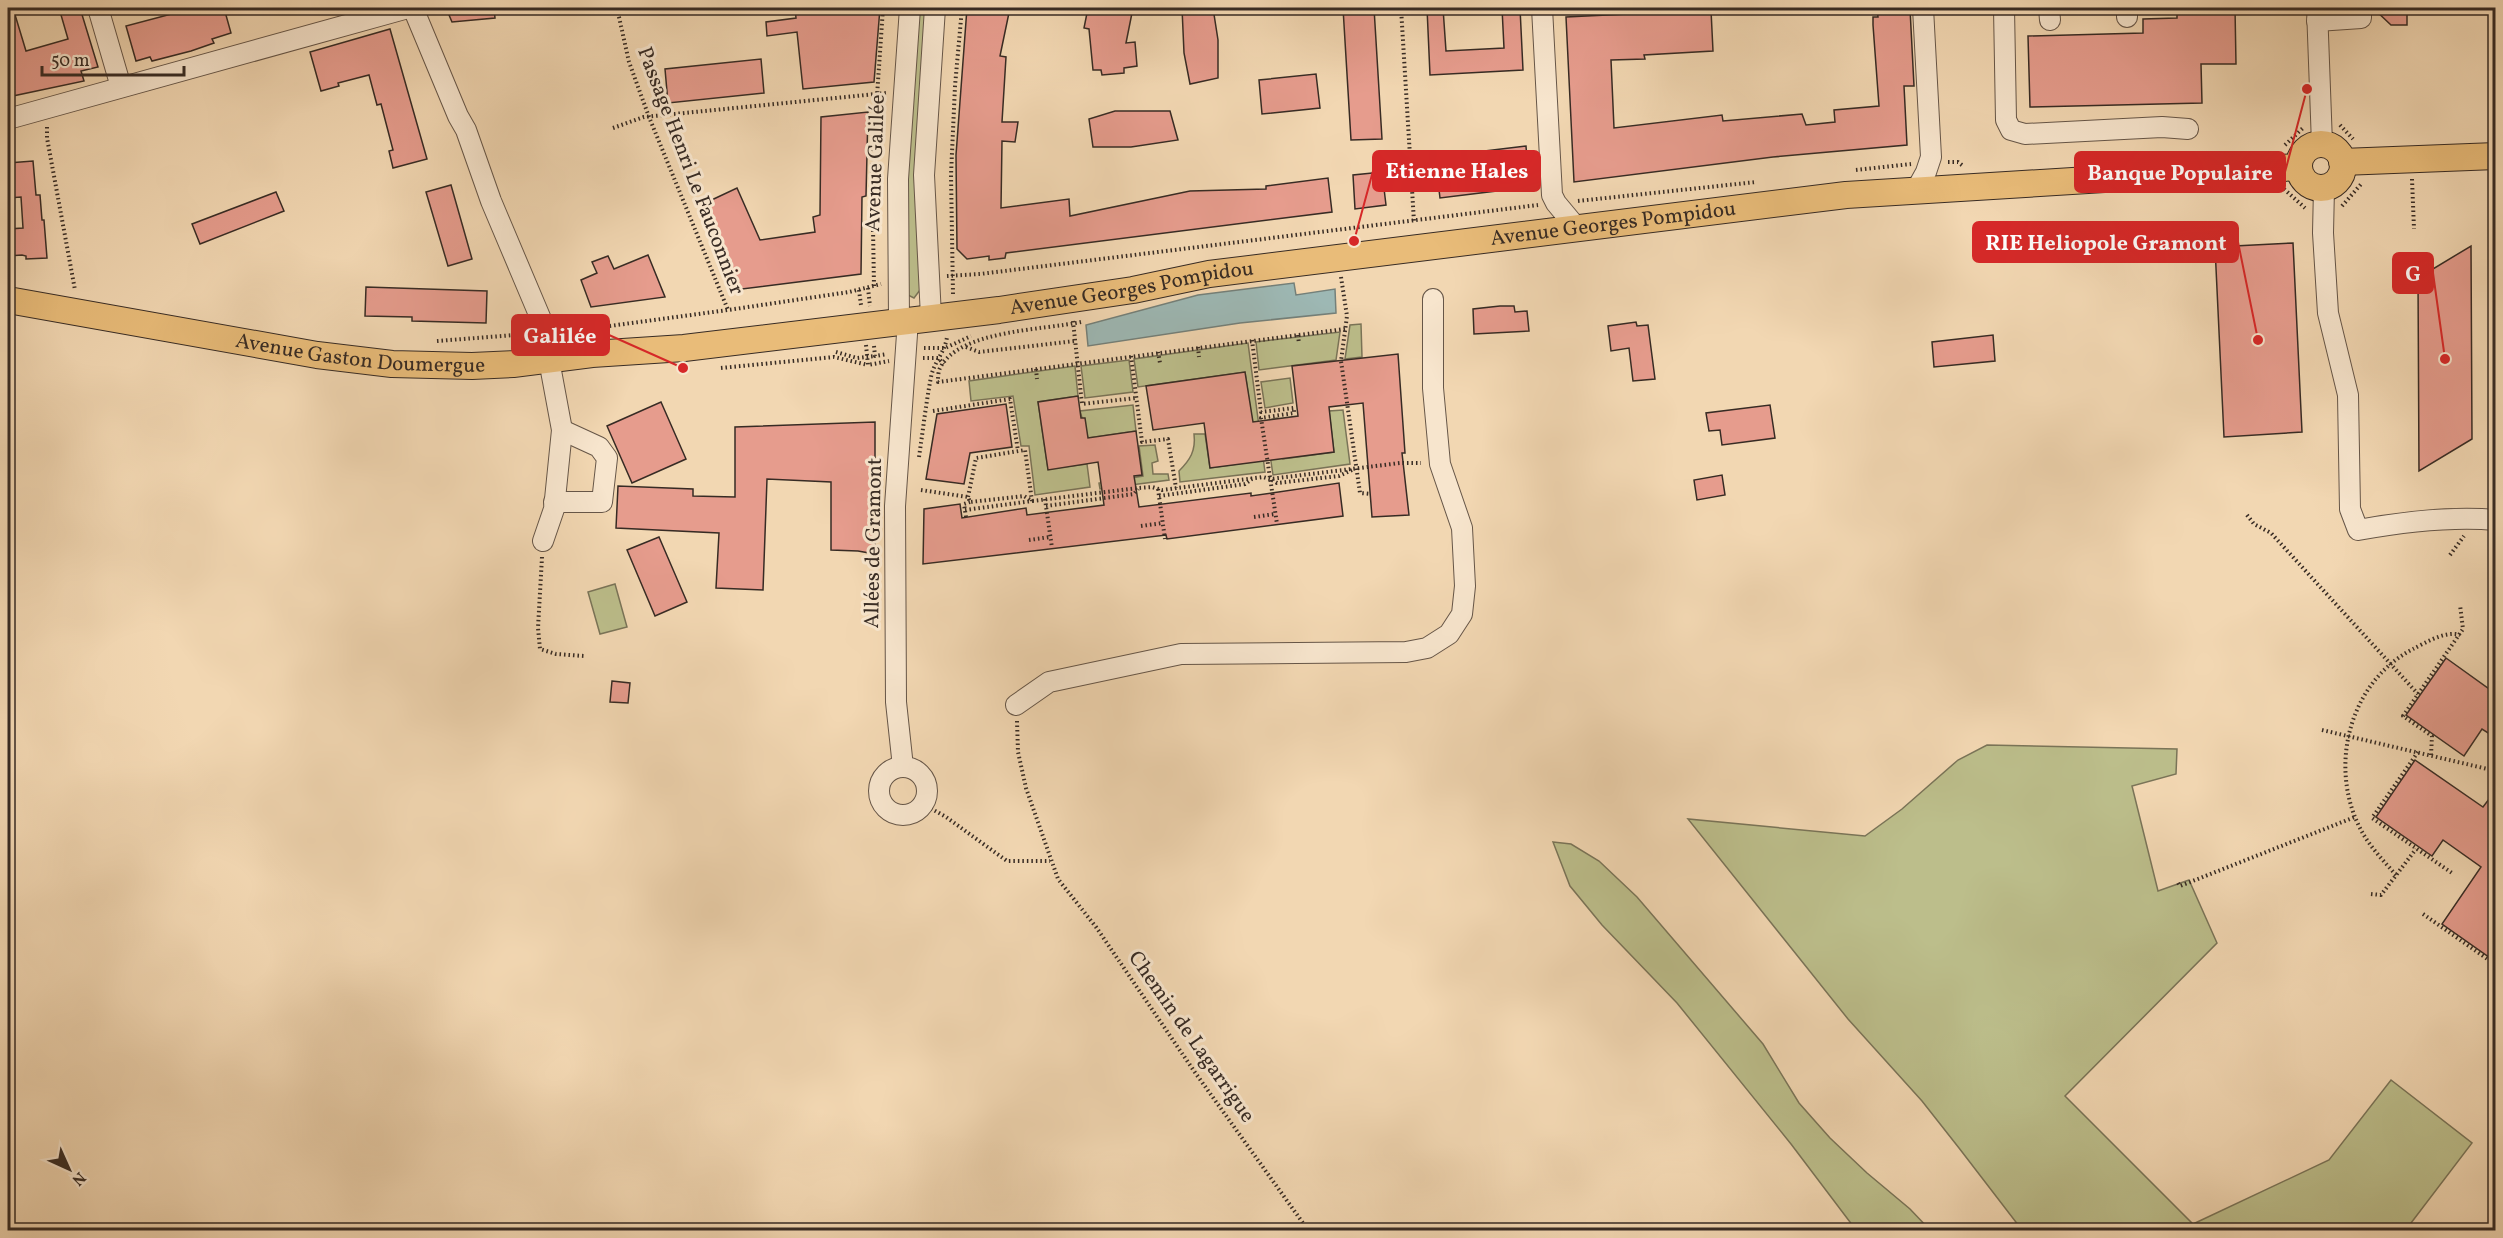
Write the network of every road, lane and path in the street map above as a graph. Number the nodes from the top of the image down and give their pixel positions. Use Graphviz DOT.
graph roads {
  1 [pos="98,8"];
  2 [pos="408,8"];
  3 [pos="412,8"];
  4 [pos="617,8"];
  5 [pos="883,8"];
  6 [pos="910,8"];
  7 [pos="935,8"];
  8 [pos="962,8"];
  9 [pos="1401,8"];
  10 [pos="1542,8"];
  11 [pos="1923,8"];
  12 [pos="2004,8"];
  13 [pos="2361,8"];
  14 [pos="2317,14"];
  15 [pos="121,87"];
  16 [pos="876,94"];
  17 [pos="58,105"];
  18 [pos="646,117"];
  19 [pos="2335,118"];
  20 [pos="8,119"];
  21 [pos="2306,120"];
  22 [pos="613,128"];
  23 [pos="2188,129"];
  24 [pos="2359,141"];
  25 [pos="2322,144"];
  26 [pos="2280,148"];
  27 [pos="2496,156"];
  28 [pos="2343,162"];
  29 [pos="1929,164"];
  30 [pos="2298,167"];
  31 [pos="1847,171"];
  32 [pos="2412,179"];
  33 [pos="1766,181"];
  34 [pos="2367,181"];
  35 [pos="2279,188"];
  36 [pos="1916,190"];
  37 [pos="2331,198"];
  38 [pos="1556,203"];
  39 [pos="2310,210"];
  40 [pos="1576,227"];
  41 [pos="2415,229"];
  42 [pos="1417,235"];
  43 [pos="1341,273"];
  44 [pos="928,274"];
  45 [pos="952,276"];
  46 [pos="897,279"];
  47 [pos="874,286"];
  48 [pos="1433,299"];
  49 [pos="8,300"];
  50 [pos="728,310"];
  51 [pos="72,312"];
  52 [pos="922,318"];
  53 [pos="1073,318"];
  54 [pos="1345,329"];
  55 [pos="546,332"];
  56 [pos="1298,334"];
  57 [pos="1252,340"];
  58 [pos="1075,341"];
  59 [pos="435,342"];
  60 [pos="1299,344"];
  61 [pos="966,347"];
  62 [pos="1198,347"];
  63 [pos="1158,352"];
  64 [pos="1131,356"];
  65 [pos="1199,357"];
  66 [pos="552,359"];
  67 [pos="1078,363"];
  68 [pos="1160,363"];
  69 [pos="868,365"];
  70 [pos="719,368"];
  71 [pos="1036,369"];
  72 [pos="1037,379"];
  73 [pos="938,382"];
  74 [pos="1136,398"];
  75 [pos="933,411"];
  76 [pos="562,429"];
  77 [pos="1018,451"];
  78 [pos="1419,463"];
  79 [pos="918,467"];
  80 [pos="1355,468"];
  81 [pos="1253,478"];
  82 [pos="1270,479"];
  83 [pos="915,487"];
  84 [pos="1138,488"];
  85 [pos="1176,488"];
  86 [pos="1158,489"];
  87 [pos="921,490"];
  88 [pos="1371,494"];
  89 [pos="915,496"];
  90 [pos="1159,496"];
  91 [pos="968,497"];
  92 [pos="1045,499"];
  93 [pos="1032,501"];
  94 [pos="554,502"];
  95 [pos="970,502"];
  96 [pos="1046,506"];
  97 [pos="965,510"];
  98 [pos="1275,514"];
  99 [pos="2247,515"];
  100 [pos="966,517"];
  101 [pos="1254,517"];
  102 [pos="2496,520"];
  103 [pos="1162,523"];
  104 [pos="1277,524"];
  105 [pos="1141,526"];
  106 [pos="1050,537"];
  107 [pos="1165,539"];
  108 [pos="1029,540"];
  109 [pos="543,541"];
  110 [pos="1052,548"];
  111 [pos="2460,605"];
  112 [pos="2460,635"];
  113 [pos="584,656"];
  114 [pos="2390,664"];
  115 [pos="2418,694"];
  116 [pos="1016,705"];
  117 [pos="2322,730"];
  118 [pos="2348,735"];
  119 [pos="2418,752"];
  120 [pos="2431,755"];
  121 [pos="903,767"];
  122 [pos="2496,771"];
  123 [pos="923,804"];
  124 [pos="2355,818"];
  125 [pos="2416,849"];
  126 [pos="1050,861"];
  127 [pos="2452,873"];
  128 [pos="2396,875"];
  129 [pos="2178,882"];
  130 [pos="2371,894"];
  131 [pos="2423,914"];
  132 [pos="2496,965"];
  133 [pos="1308,1230"];
  1 -- 15 [label="street"];
  2 -- 15 [label="street"];
  3 -- 55 [label="street"];
  4 -- 18 [label="path, Passage Henri Le Fauconnier"];
  5 -- 16 [label="path"];
  6 -- 46 [label="street, Avenue Galilée"];
  7 -- 44 [label="street"];
  8 -- 45 [label="path"];
  9 -- 42 [label="path"];
  10 -- 38 [label="street"];
  11 -- 29 [label="street"];
  12 -- 23 [label="street"];
  13 -- 14 [label="street"];
  14 -- 25 [label="street"];
  15 -- 17 [label="street"];
  16 -- 18 [label="path"];
  16 -- 47 [label="path"];
  17 -- 20 [label="street"];
  17 -- 51 [label="path"];
  18 -- 22 [label="path"];
  18 -- 50 [label="path, Passage Henri Le Fauconnier"];
  19 -- 24 [label="path"];
  21 -- 26 [label="path"];
  25 -- 28 [label="main road"];
  25 -- 30 [label="main road"];
  27 -- 28 [label="main road"];
  28 -- 37 [label="main road"];
  29 -- 31 [label="path"];
  29 -- 36 [label="street"];
  30 -- 36 [label="main road, Avenue Georges Pompidou"];
  30 -- 37 [label="main road"];
  32 -- 41 [label="path"];
  33 -- 38 [label="path"];
  34 -- 37 [label="path"];
  35 -- 39 [label="path"];
  36 -- 40 [label="main road, Avenue Georges Pompidou"];
  37 -- 102 [label="street"];
  38 -- 40 [label="street"];
  38 -- 42 [label="path"];
  40 -- 42 [label="main road, Avenue Georges Pompidou"];
  42 -- 45 [label="path"];
  42 -- 52 [label="main road, Avenue Georges Pompidou"];
  43 -- 54 [label="path"];
  44 -- 45 [label="path"];
  44 -- 52 [label="street"];
  45 -- 52 [label="path"];
  46 -- 47 [label="path"];
  46 -- 52 [label="street, Avenue Galilée"];
  47 -- 50 [label="path"];
  48 -- 116 [label="street"];
  49 -- 51 [label="main road, Avenue Gaston Doumergue"];
  50 -- 55 [label="path"];
  51 -- 66 [label="main road, Avenue Gaston Doumergue"];
  52 -- 66 [label="main road, Avenue Gaston Doumergue"];
  52 -- 79 [label="path"];
  52 -- 121 [label="street, Allées de Gramont"];
  53 -- 58 [label="path"];
  54 -- 56 [label="path"];
  54 -- 80 [label="path"];
  55 -- 59 [label="path"];
  55 -- 66 [label="street"];
  56 -- 57 [label="path"];
  56 -- 60 [label="path"];
  57 -- 62 [label="path"];
  57 -- 82 [label="path"];
  58 -- 61 [label="path"];
  58 -- 67 [label="path"];
  62 -- 63 [label="path"];
  62 -- 65 [label="path"];
  63 -- 64 [label="path"];
  63 -- 68 [label="path"];
  64 -- 67 [label="path"];
  64 -- 74 [label="path"];
  66 -- 76 [label="street"];
  67 -- 71 [label="path"];
  67 -- 74 [label="path"];
  69 -- 70 [label="path"];
  71 -- 72 [label="path"];
  71 -- 73 [label="path"];
  74 -- 85 [label="path"];
  75 -- 77 [label="path"];
  76 -- 94 [label="street"];
  76 -- 94 [label="street"];
  77 -- 91 [label="path"];
  77 -- 93 [label="path"];
  78 -- 80 [label="path"];
  80 -- 82 [label="path"];
  80 -- 88 [label="path"];
  81 -- 82 [label="path"];
  81 -- 85 [label="path"];
  81 -- 90 [label="path"];
  82 -- 98 [label="path"];
  83 -- 89 [label="path"];
  84 -- 86 [label="path"];
  84 -- 92 [label="path"];
  84 -- 96 [label="path"];
  85 -- 86 [label="path"];
  86 -- 90 [label="path"];
  87 -- 91 [label="path"];
  90 -- 103 [label="path"];
  91 -- 95 [label="path"];
  92 -- 93 [label="path"];
  92 -- 96 [label="path"];
  93 -- 95 [label="path"];
  93 -- 97 [label="path"];
  94 -- 109 [label="street"];
  95 -- 97 [label="path"];
  96 -- 106 [label="path"];
  97 -- 100 [label="path"];
  98 -- 101 [label="path"];
  98 -- 104 [label="path"];
  99 -- 114 [label="path"];
  103 -- 105 [label="path"];
  103 -- 107 [label="path"];
  106 -- 108 [label="path"];
  106 -- 110 [label="path"];
  109 -- 113 [label="path"];
  111 -- 112 [label="path"];
  112 -- 114 [label="path"];
  112 -- 115 [label="path"];
  114 -- 115 [label="path"];
  114 -- 118 [label="path"];
  115 -- 120 [label="path"];
  116 -- 126 [label="path, Chemin de Lagarrigue"];
  117 -- 118 [label="path"];
  118 -- 119 [label="path"];
  118 -- 124 [label="path"];
  119 -- 120 [label="path"];
  119 -- 125 [label="path"];
  120 -- 122 [label="path"];
  121 -- 123 [label="street"];
  121 -- 123 [label="street"];
  123 -- 126 [label="path"];
  124 -- 128 [label="path"];
  124 -- 129 [label="path"];
  125 -- 127 [label="path"];
  125 -- 128 [label="path"];
  126 -- 133 [label="path, Chemin de Lagarrigue"];
  128 -- 130 [label="path"];
  131 -- 132 [label="path"];
}
